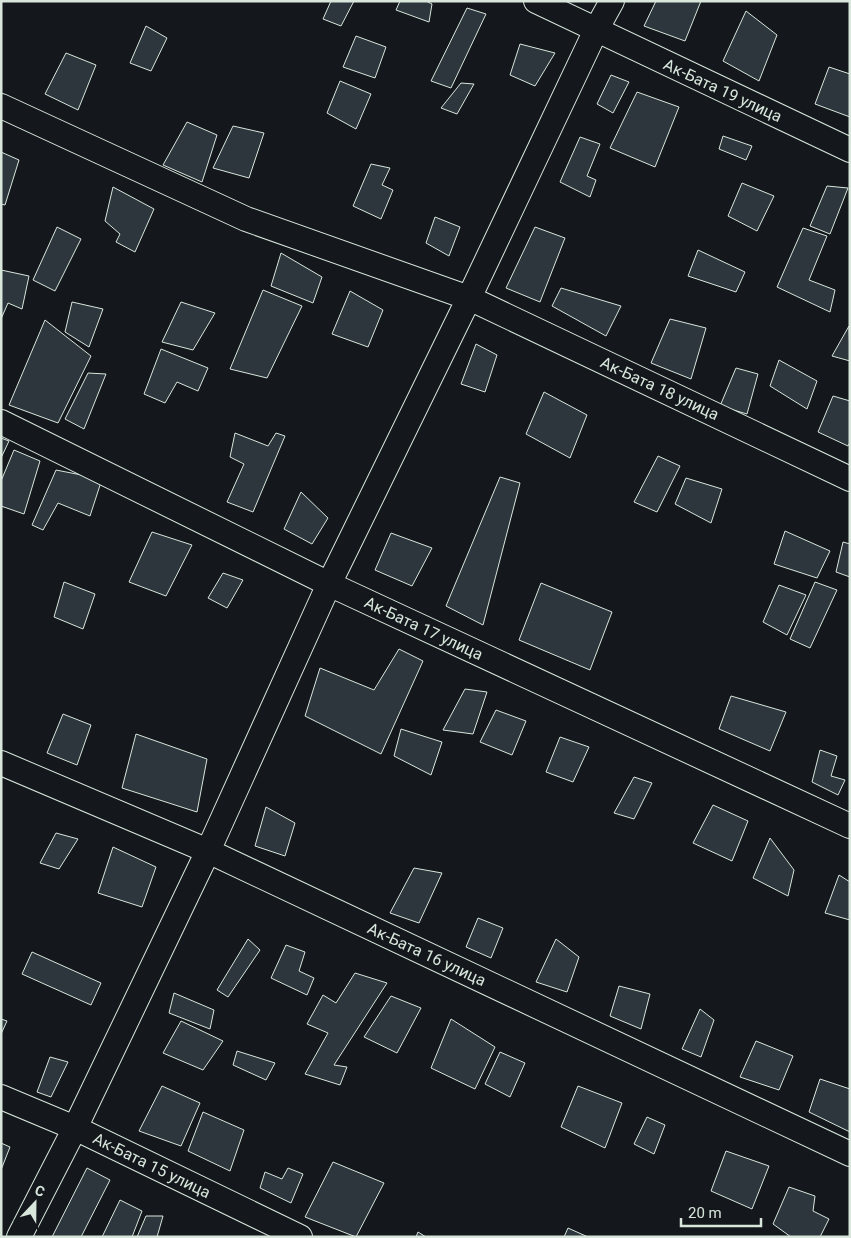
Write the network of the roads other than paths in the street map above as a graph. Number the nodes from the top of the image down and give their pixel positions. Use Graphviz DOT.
graph roads {
  1 [pos="536,1"];
  2 [pos="612,1"];
  3 [pos="596,30"];
  4 [pos="1,106"];
  5 [pos="850,150"];
  6 [pos="470,298"];
  7 [pos="1,422"];
  8 [pos="850,479"];
  9 [pos="329,584"];
  10 [pos="1,763"];
  11 [pos="850,826"];
  12 [pos="208,851"];
  13 [pos="1,1096"];
  14 [pos="75,1128"];
  15 [pos="850,1154"];
  16 [pos="19,1237"];
  17 [pos="300,1237"];
  1 -- 3 [label="street, Ак-Бата 19 улица"];
  2 -- 3 [label="street"];
  3 -- 5 [label="street, Ак-Бата 19 улица"];
  3 -- 6 [label="street"];
  4 -- 6 [label="street, Ак-Бата 18 улица"];
  6 -- 8 [label="street, Ак-Бата 18 улица"];
  6 -- 9 [label="street"];
  7 -- 9 [label="street, Ак-Бата 17 улица"];
  9 -- 11 [label="street, Ак-Бата 17 улица"];
  9 -- 12 [label="street"];
  10 -- 12 [label="street, Ак-Бата 16 улица"];
  12 -- 14 [label="street"];
  12 -- 15 [label="street, Ак-Бата 16 улица"];
  13 -- 14 [label="street, Ак-Бата 15 улица"];
  14 -- 16 [label="street"];
  14 -- 17 [label="street, Ак-Бата 15 улица"];
}
